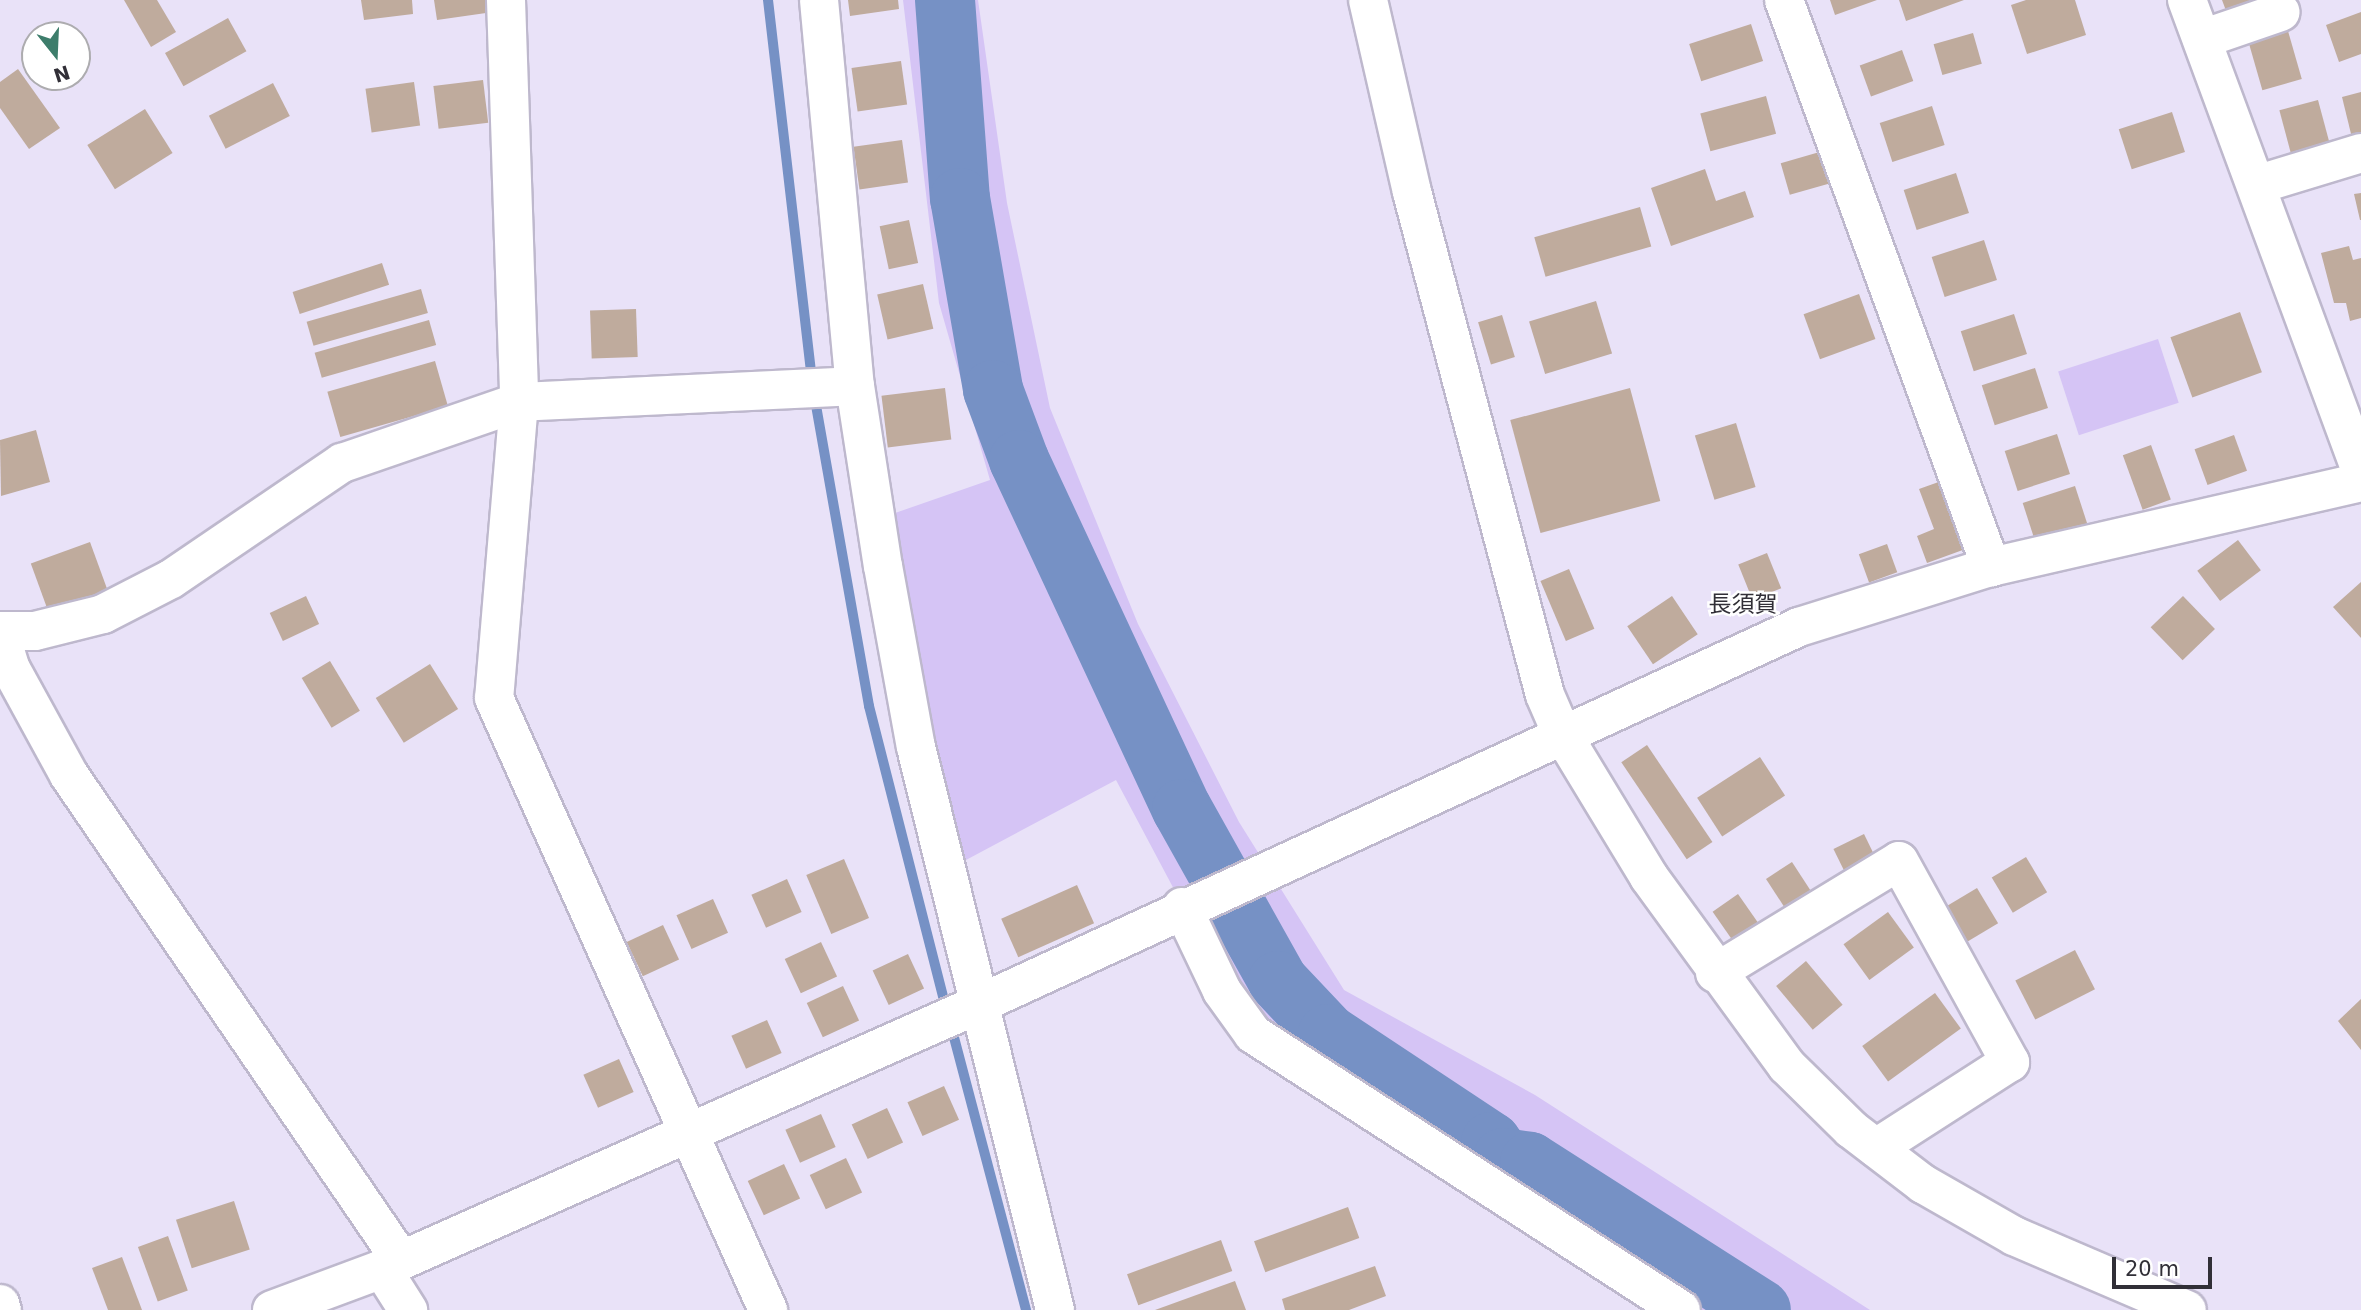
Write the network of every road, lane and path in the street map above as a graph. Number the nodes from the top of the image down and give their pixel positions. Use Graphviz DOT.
graph roads {
  1 [pos="506,0"];
  2 [pos="819,0"];
  3 [pos="1368,0"];
  4 [pos="1784,0"];
  5 [pos="2187,0"];
  6 [pos="2281,12"];
  7 [pos="2202,38"];
  8 [pos="2361,153"];
  9 [pos="2256,185"];
  10 [pos="855,386"];
  11 [pos="519,402"];
  12 [pos="2361,471"];
  13 [pos="2361,482"];
  14 [pos="1992,567"];
  15 [pos="0,633"];
  16 [pos="12,694"];
  17 [pos="1561,732"];
  18 [pos="1182,907"];
  19 [pos="1715,973"];
  20 [pos="978,1005"];
  21 [pos="689,1130"];
  22 [pos="1876,1148"];
  23 [pos="391,1264"];
  24 [pos="0,1304"];
  25 [pos="2,1310"];
  26 [pos="272,1310"];
  27 [pos="408,1310"];
  28 [pos="768,1310"];
  29 [pos="1055,1310"];
  30 [pos="1681,1310"];
  31 [pos="2187,1310"];
  1 -- 11 [label="street"];
  2 -- 10 [label="street"];
  3 -- 17 [label="street"];
  4 -- 14 [label="street"];
  5 -- 7 [label="street"];
  6 -- 7 [label="street"];
  7 -- 9 [label="street"];
  8 -- 9 [label="street"];
  9 -- 12 [label="street"];
  10 -- 11 [label="street"];
  10 -- 20 [label="street"];
  11 -- 15 [label="street"];
  11 -- 21 [label="street"];
  13 -- 14 [label="street"];
  14 -- 17 [label="street"];
  15 -- 16 [label="street"];
  16 -- 23 [label="street"];
  17 -- 18 [label="street"];
  17 -- 19 [label="street"];
  18 -- 20 [label="street"];
  18 -- 30 [label="street"];
  19 -- 22 [label="street"];
  19 -- 22 [label="street"];
  20 -- 21 [label="street"];
  20 -- 29 [label="street"];
  21 -- 23 [label="street"];
  21 -- 28 [label="street"];
  22 -- 31 [label="street"];
  23 -- 26 [label="street"];
  23 -- 27 [label="street"];
  24 -- 25 [label="street"];
}
